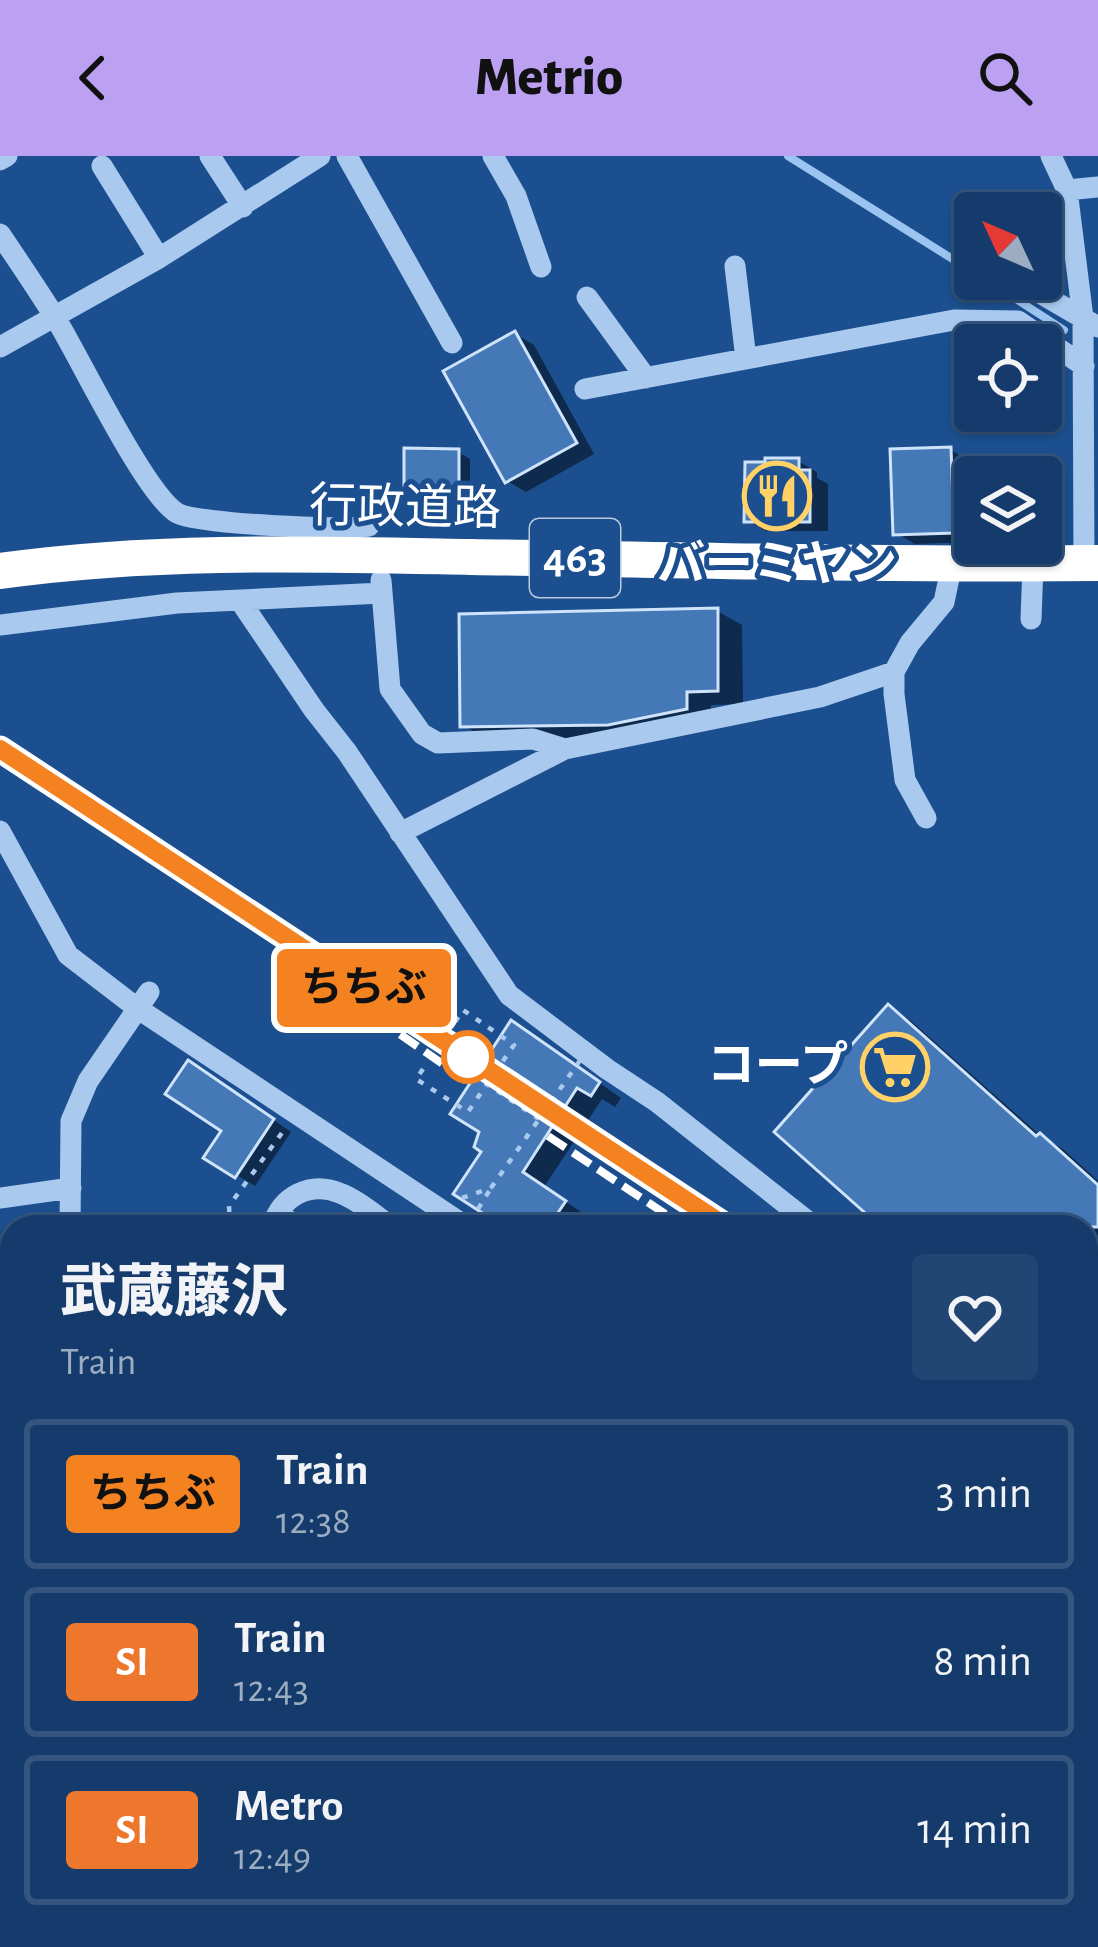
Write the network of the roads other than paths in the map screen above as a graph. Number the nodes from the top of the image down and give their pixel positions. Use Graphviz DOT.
graph roads {
  1 [pos="210,156"];
  2 [pos="320,156"];
  3 [pos="347,156"];
  4 [pos="493,156"];
  5 [pos="1051,156"];
  6 [pos="102,166"];
  7 [pos="1098,187"];
  8 [pos="1067,190"];
  9 [pos="243,207"];
  10 [pos="0,234"];
  11 [pos="159,258"];
  12 [pos="735,266"];
  13 [pos="541,267"];
  14 [pos="587,297"];
  15 [pos="1052,300"];
  16 [pos="55,318"];
  17 [pos="1090,322"];
  18 [pos="452,343"];
  19 [pos="0,347"];
  20 [pos="746,359"];
  21 [pos="1084,366"];
  22 [pos="646,377"];
  23 [pos="585,389"];
  24 [pos="375,541"];
  25 [pos="1091,563"];
  26 [pos="952,564"];
  27 [pos="1033,565"];
  28 [pos="0,571"];
  29 [pos="382,593"];
  30 [pos="241,602"];
  31 [pos="1031,619"];
  32 [pos="0,625"];
  33 [pos="894,672"];
  34 [pos="565,749"];
  35 [pos="926,818"];
  36 [pos="0,831"];
  37 [pos="400,832"];
  38 [pos="8,862"];
  39 [pos="143,1000"];
  40 [pos="71,1188"];
  41 [pos="0,1198"];
  42 [pos="70,1215"];
  43 [pos="278,1215"];
  44 [pos="373,1215"];
  45 [pos="460,1215"];
  46 [pos="800,1215"];
  1 -- 9 [label="street"];
  2 -- 9 [label="street"];
  3 -- 18 [label="street"];
  4 -- 13 [label="street"];
  5 -- 8 [label="street"];
  6 -- 11 [label="street"];
  7 -- 8 [label="street"];
  8 -- 17 [label="street"];
  9 -- 11 [label="street"];
  10 -- 16 [label="street"];
  11 -- 16 [label="street"];
  12 -- 20 [label="street"];
  14 -- 22 [label="street"];
  15 -- 17 [label="street"];
  16 -- 19 [label="street"];
  16 -- 24 [label="street"];
  17 -- 21 [label="street"];
  20 -- 21 [label="street"];
  20 -- 22 [label="street"];
  21 -- 25 [label="street"];
  22 -- 23 [label="street"];
  24 -- 26 [label="highway, 行政道路 / 463"];
  24 -- 28 [label="highway, 行政道路 / 463"];
  24 -- 29 [label="street"];
  25 -- 27 [label="highway, 行政道路 / 463"];
  26 -- 27 [label="highway, 行政道路 / 463"];
  26 -- 33 [label="street"];
  27 -- 31 [label="street"];
  29 -- 30 [label="street"];
  29 -- 34 [label="street"];
  30 -- 32 [label="street"];
  30 -- 37 [label="street"];
  33 -- 34 [label="street"];
  33 -- 35 [label="street"];
  34 -- 37 [label="street"];
  36 -- 38 [label="street"];
  37 -- 46 [label="street"];
  38 -- 39 [label="street"];
  39 -- 40 [label="street"];
  39 -- 45 [label="street"];
  40 -- 41 [label="street"];
  40 -- 42 [label="street"];
  43 -- 44 [label="street"];
}
